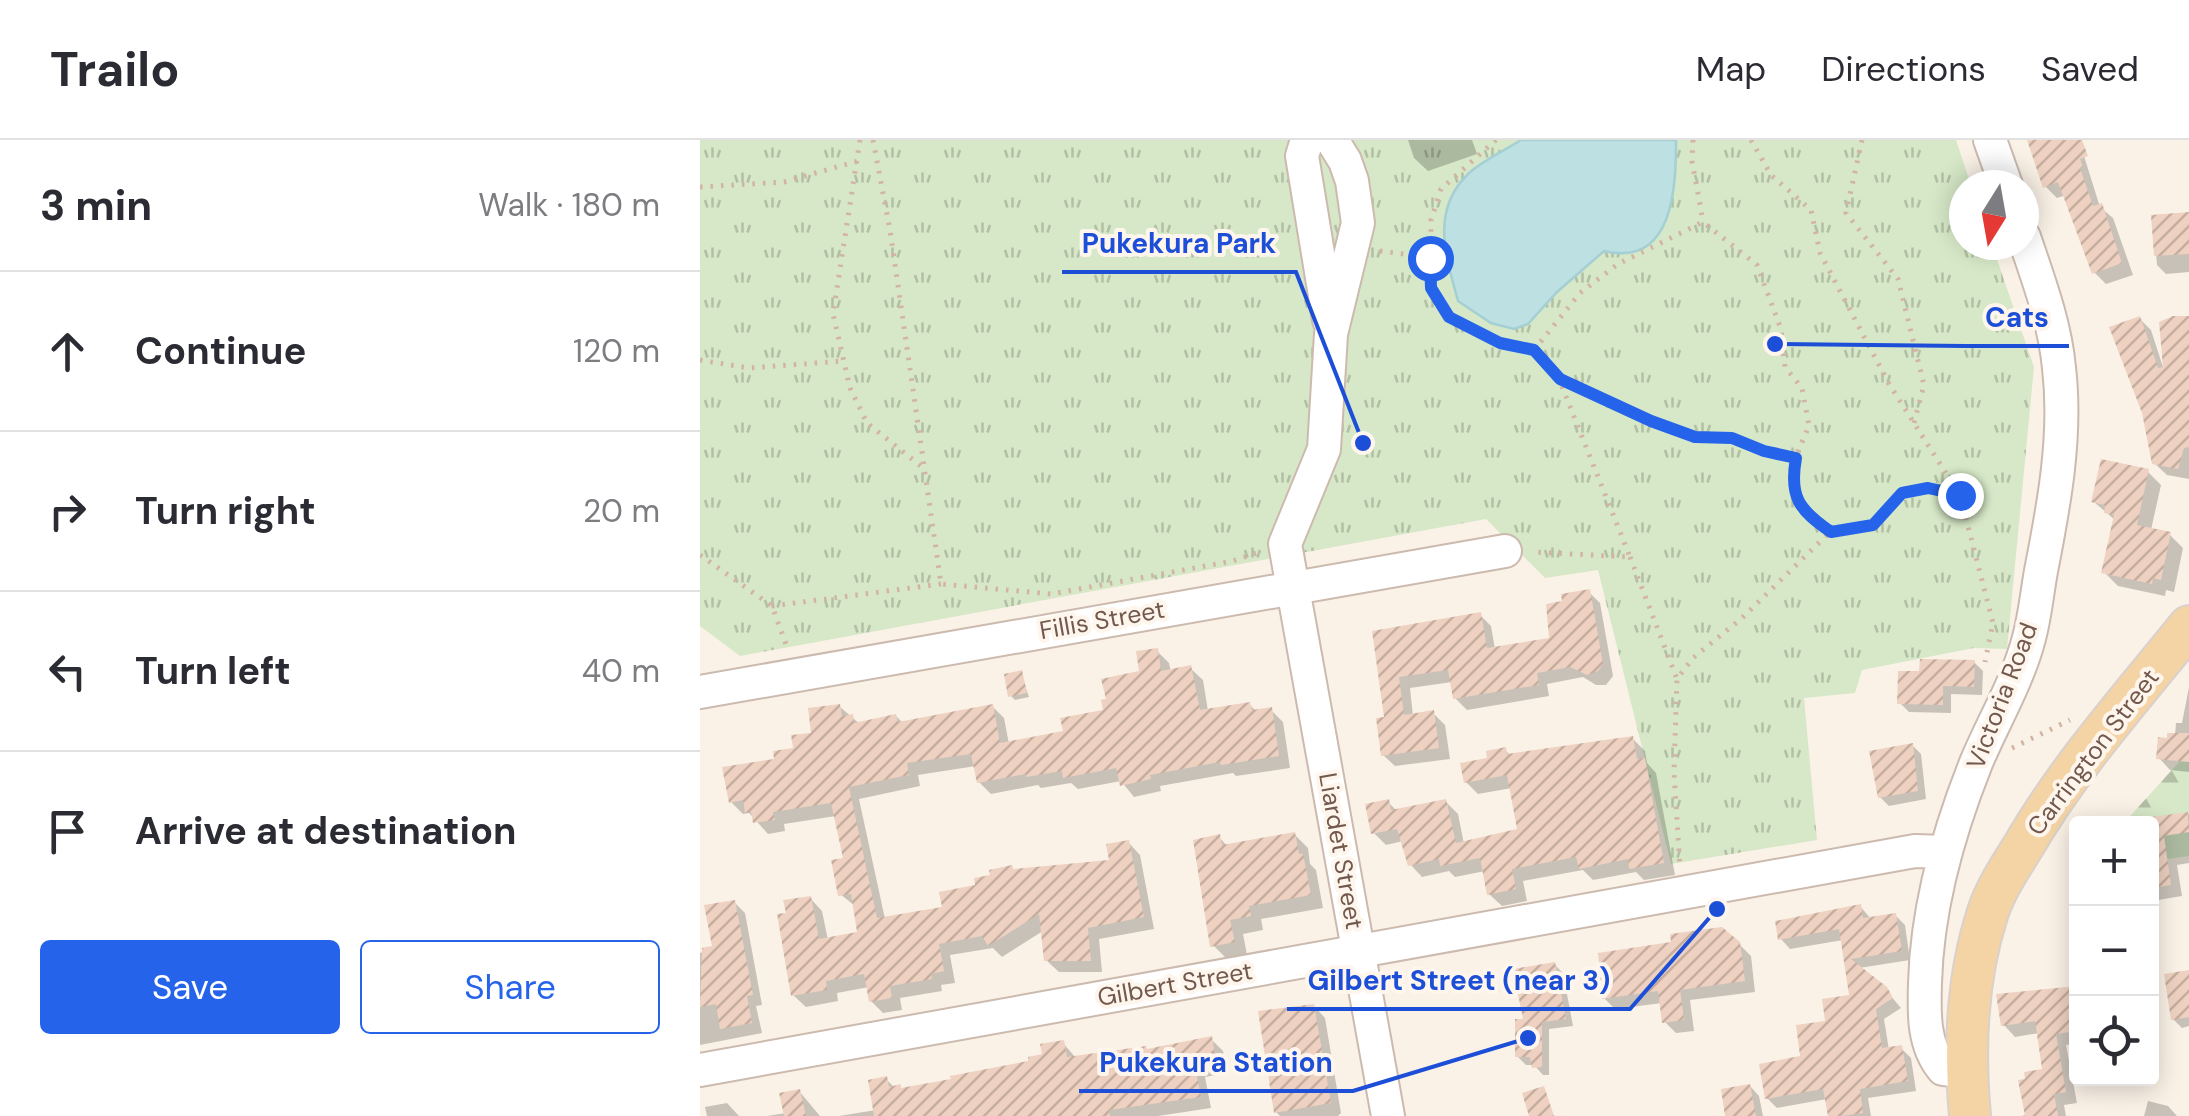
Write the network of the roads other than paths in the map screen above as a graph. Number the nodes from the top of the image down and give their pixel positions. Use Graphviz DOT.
graph roads {
  1 [pos="1307,140"];
  2 [pos="1332,140"];
  3 [pos="1990,140"];
  4 [pos="2001,170"];
  5 [pos="2031,260"];
  6 [pos="1331,334"];
  7 [pos="1505,551"];
  8 [pos="1293,586"];
  9 [pos="2189,626"];
  10 [pos="700,692"];
  11 [pos="1946,852"];
  12 [pos="1358,952"];
  13 [pos="700,1070"];
  14 [pos="1966,1071"];
  15 [pos="1388,1116"];
  16 [pos="1970,1116"];
  1 -- 6 [label="street"];
  2 -- 6 [label="street"];
  3 -- 4 [label="street"];
  5 -- 11 [label="street, Victoria Road"];
  6 -- 8 [label="street, Liardet Street"];
  7 -- 8 [label="street, Fillis Street"];
  8 -- 10 [label="street, Fillis Street"];
  8 -- 12 [label="street, Liardet Street"];
  9 -- 14 [label="main road, Carrington Street"];
  11 -- 12 [label="street, Gilbert Street"];
  11 -- 14 [label="street, Victoria Road"];
  12 -- 13 [label="street, Gilbert Street"];
  12 -- 15 [label="street, Liardet Street"];
  14 -- 16 [label="main road, Carrington Street"];
}
